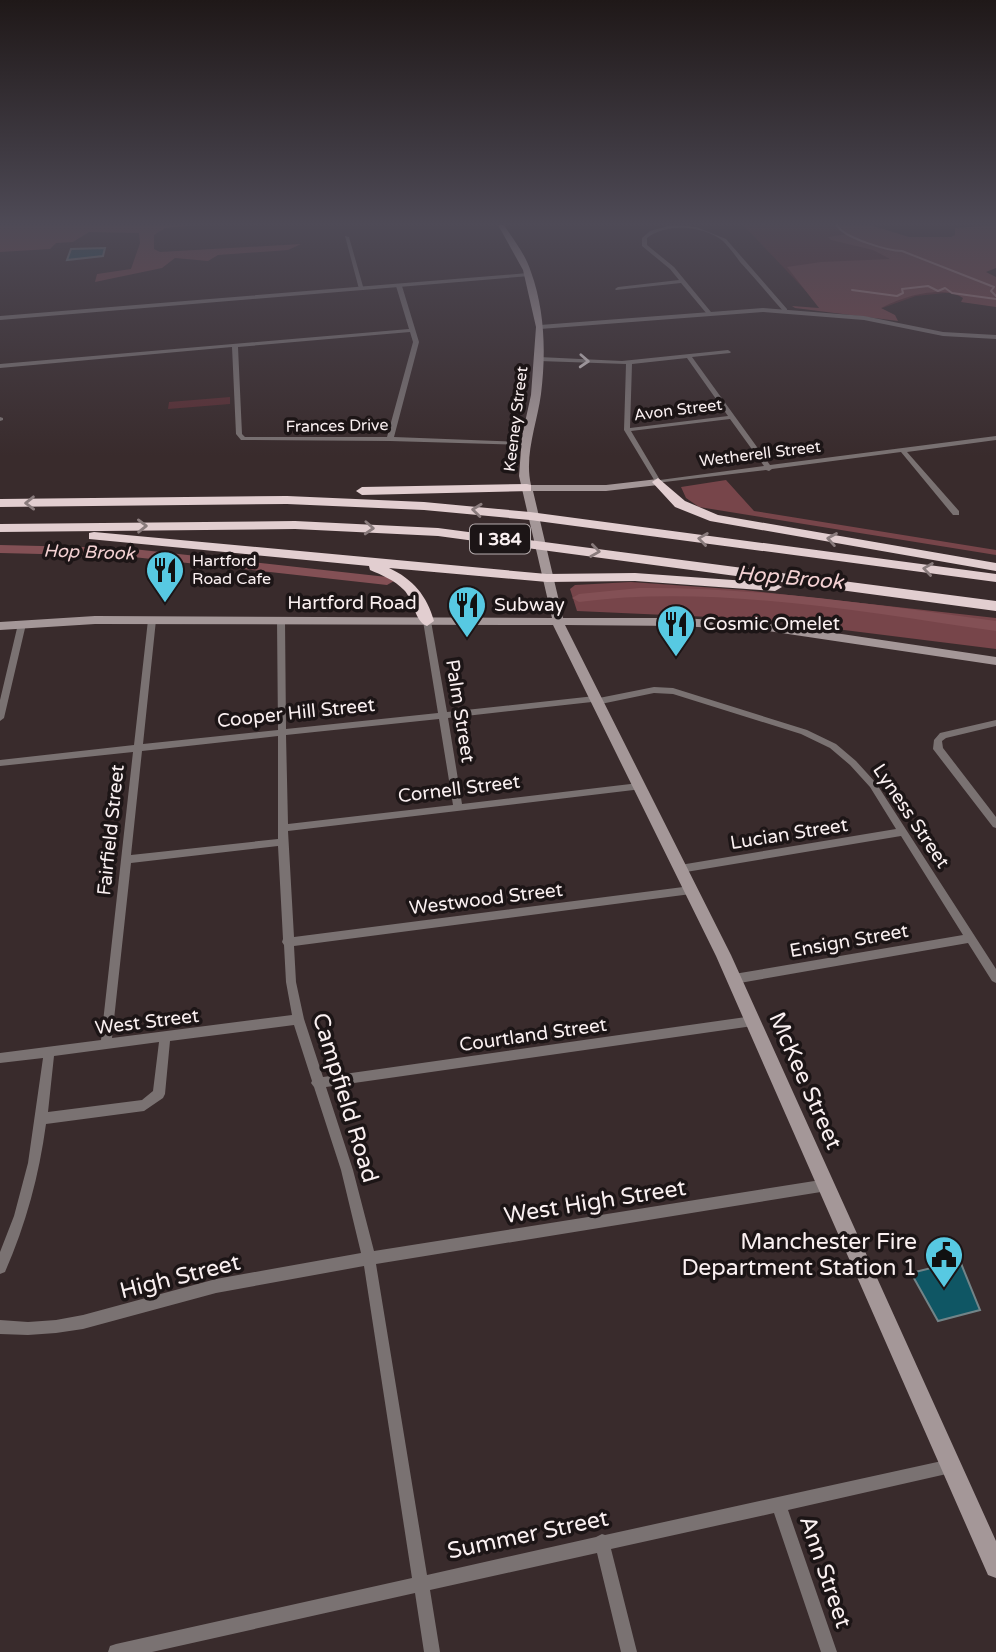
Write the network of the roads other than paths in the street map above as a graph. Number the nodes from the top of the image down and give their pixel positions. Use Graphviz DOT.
graph roads {
  1 [pos="199,302"];
  2 [pos="404,302"];
  3 [pos="534,302"];
  4 [pos="700,302"];
  5 [pos="778,302"];
  6 [pos="785,310"];
  7 [pos="709,313"];
  8 [pos="0,318"];
  9 [pos="540,327"];
  10 [pos="412,330"];
  11 [pos="996,337"];
  12 [pos="235,346"];
  13 [pos="728,352"];
  14 [pos="688,356"];
  15 [pos="539,359"];
  16 [pos="629,363"];
  17 [pos="0,366"];
  18 [pos="733,418"];
  19 [pos="627,430"];
  20 [pos="390,439"];
  21 [pos="996,439"];
  22 [pos="526,444"];
  23 [pos="903,451"];
  24 [pos="769,469"];
  25 [pos="659,482"];
  26 [pos="527,488"];
  27 [pos="58,502"];
  28 [pos="0,503"];
  29 [pos="956,513"];
  30 [pos="0,530"];
  31 [pos="313,556"];
  32 [pos="996,567"];
  33 [pos="547,578"];
  34 [pos="996,578"];
  35 [pos="996,606"];
  36 [pos="152,620"];
  37 [pos="281,621"];
  38 [pos="427,621"];
  39 [pos="557,621"];
  40 [pos="22,624"];
  41 [pos="0,626"];
  42 [pos="996,661"];
  43 [pos="596,700"];
  44 [pos="442,715"];
  45 [pos="0,718"];
  46 [pos="995,724"];
  47 [pos="282,733"];
  48 [pos="138,748"];
  49 [pos="0,763"];
  50 [pos="639,787"];
  51 [pos="458,806"];
  52 [pos="996,824"];
  53 [pos="284,828"];
  54 [pos="904,832"];
  55 [pos="283,842"];
  56 [pos="126,860"];
  57 [pos="680,869"];
  58 [pos="691,890"];
  59 [pos="970,938"];
  60 [pos="286,942"];
  61 [pos="996,978"];
  62 [pos="734,979"];
  63 [pos="298,1019"];
  64 [pos="753,1021"];
  65 [pos="165,1038"];
  66 [pos="106,1044"];
  67 [pos="49,1053"];
  68 [pos="0,1058"];
  69 [pos="317,1083"];
  70 [pos="42,1119"];
  71 [pos="827,1185"];
  72 [pos="369,1259"];
  73 [pos="0,1267"];
  74 [pos="0,1327"];
  75 [pos="951,1466"];
  76 [pos="779,1507"];
  77 [pos="602,1542"];
  78 [pos="996,1567"];
  79 [pos="421,1582"];
  80 [pos="116,1652"];
  81 [pos="432,1652"];
  82 [pos="629,1652"];
  83 [pos="829,1652"];
  1 -- 8 [label="street"];
  2 -- 10 [label="street"];
  3 -- 9 [label="main road, Keeney Street"];
  4 -- 7 [label="street"];
  5 -- 6 [label="street"];
  6 -- 7 [label="street"];
  6 -- 11 [label="street"];
  7 -- 9 [label="street"];
  9 -- 15 [label="main road, Keeney Street"];
  10 -- 12 [label="street"];
  10 -- 20 [label="street"];
  12 -- 17 [label="street"];
  12 -- 20 [label="street, Frances Drive"];
  13 -- 14 [label="street"];
  14 -- 16 [label="street"];
  14 -- 18 [label="street"];
  15 -- 16 [label="street, one-way"];
  15 -- 22 [label="main road, Keeney Street"];
  16 -- 19 [label="street"];
  18 -- 19 [label="street, Avon Street"];
  18 -- 24 [label="street"];
  19 -- 25 [label="street"];
  20 -- 22 [label="street, Frances Drive"];
  21 -- 23 [label="street, Wetherell Street"];
  22 -- 26 [label="main road, Keeney Street"];
  23 -- 24 [label="street, Wetherell Street"];
  23 -- 29 [label="street"];
  24 -- 25 [label="street, Wetherell Street"];
  25 -- 26 [label="main road, Wetherell Street"];
  32 -- 25 [label="highway, one-way"];
  26 -- 27 [label="highway"];
  26 -- 33 [label="main road, Keeney Street"];
  27 -- 28 [label="highway, I 384, one-way"];
  34 -- 27 [label="highway, I 384, one-way"];
  30 -- 31 [label="highway"];
  30 -- 35 [label="highway, I 384, one-way"];
  31 -- 33 [label="highway"];
  31 -- 38 [label="highway"];
  33 -- 35 [label="highway"];
  33 -- 39 [label="main road, Keeney Street"];
  36 -- 37 [label="main road, Hartford Road"];
  36 -- 40 [label="main road, Hartford Road"];
  36 -- 48 [label="street, Fairfield Street"];
  37 -- 38 [label="main road, Hartford Road"];
  37 -- 47 [label="street, Campfield Road"];
  38 -- 39 [label="main road, Hartford Road"];
  38 -- 44 [label="street, Palm Street"];
  39 -- 42 [label="main road, Hartford Road"];
  39 -- 43 [label="main road, McKee Street"];
  40 -- 41 [label="main road, Hartford Road"];
  40 -- 45 [label="street"];
  43 -- 44 [label="street, Cooper Hill Street"];
  43 -- 50 [label="main road, McKee Street"];
  43 -- 54 [label="street, Lyness Street"];
  44 -- 47 [label="street, Cooper Hill Street"];
  44 -- 51 [label="street, Palm Street"];
  46 -- 52 [label="street"];
  47 -- 48 [label="street, Cooper Hill Street"];
  47 -- 53 [label="street, Campfield Road"];
  48 -- 49 [label="street, Cooper Hill Street"];
  48 -- 56 [label="street, Fairfield Street"];
  50 -- 51 [label="street, Cornell Street"];
  50 -- 57 [label="main road, McKee Street"];
  51 -- 53 [label="street, Cornell Street"];
  53 -- 55 [label="street, Campfield Road"];
  54 -- 57 [label="street, Lucian Street"];
  54 -- 59 [label="street, Lyness Street"];
  55 -- 56 [label="street"];
  55 -- 60 [label="street, Campfield Road"];
  56 -- 66 [label="street, Fairfield Street"];
  57 -- 58 [label="main road, McKee Street"];
  58 -- 60 [label="street, Westwood Street"];
  58 -- 62 [label="main road, McKee Street"];
  59 -- 61 [label="street, Lyness Street"];
  59 -- 62 [label="street, Ensign Street"];
  60 -- 63 [label="street, Campfield Road"];
  62 -- 64 [label="main road, McKee Street"];
  63 -- 65 [label="street, West Street"];
  63 -- 69 [label="street, Campfield Road"];
  64 -- 69 [label="street, Courtland Street"];
  64 -- 71 [label="main road, McKee Street"];
  65 -- 66 [label="street, West Street"];
  65 -- 70 [label="street"];
  66 -- 67 [label="street, West Street"];
  67 -- 68 [label="street, West Street"];
  67 -- 70 [label="street"];
  69 -- 72 [label="street, Campfield Road"];
  70 -- 73 [label="street"];
  71 -- 72 [label="street, West High Street"];
  71 -- 75 [label="main road, McKee Street"];
  72 -- 74 [label="street, High Street"];
  72 -- 79 [label="street, Campfield Road"];
  75 -- 76 [label="street, Summer Street"];
  75 -- 78 [label="main road, McKee Street"];
  76 -- 77 [label="street, Summer Street"];
  76 -- 83 [label="street, Ann Street"];
  77 -- 79 [label="street, Summer Street"];
  77 -- 82 [label="street"];
  79 -- 80 [label="street, Summer Street"];
  79 -- 81 [label="street, Campfield Road"];
}
